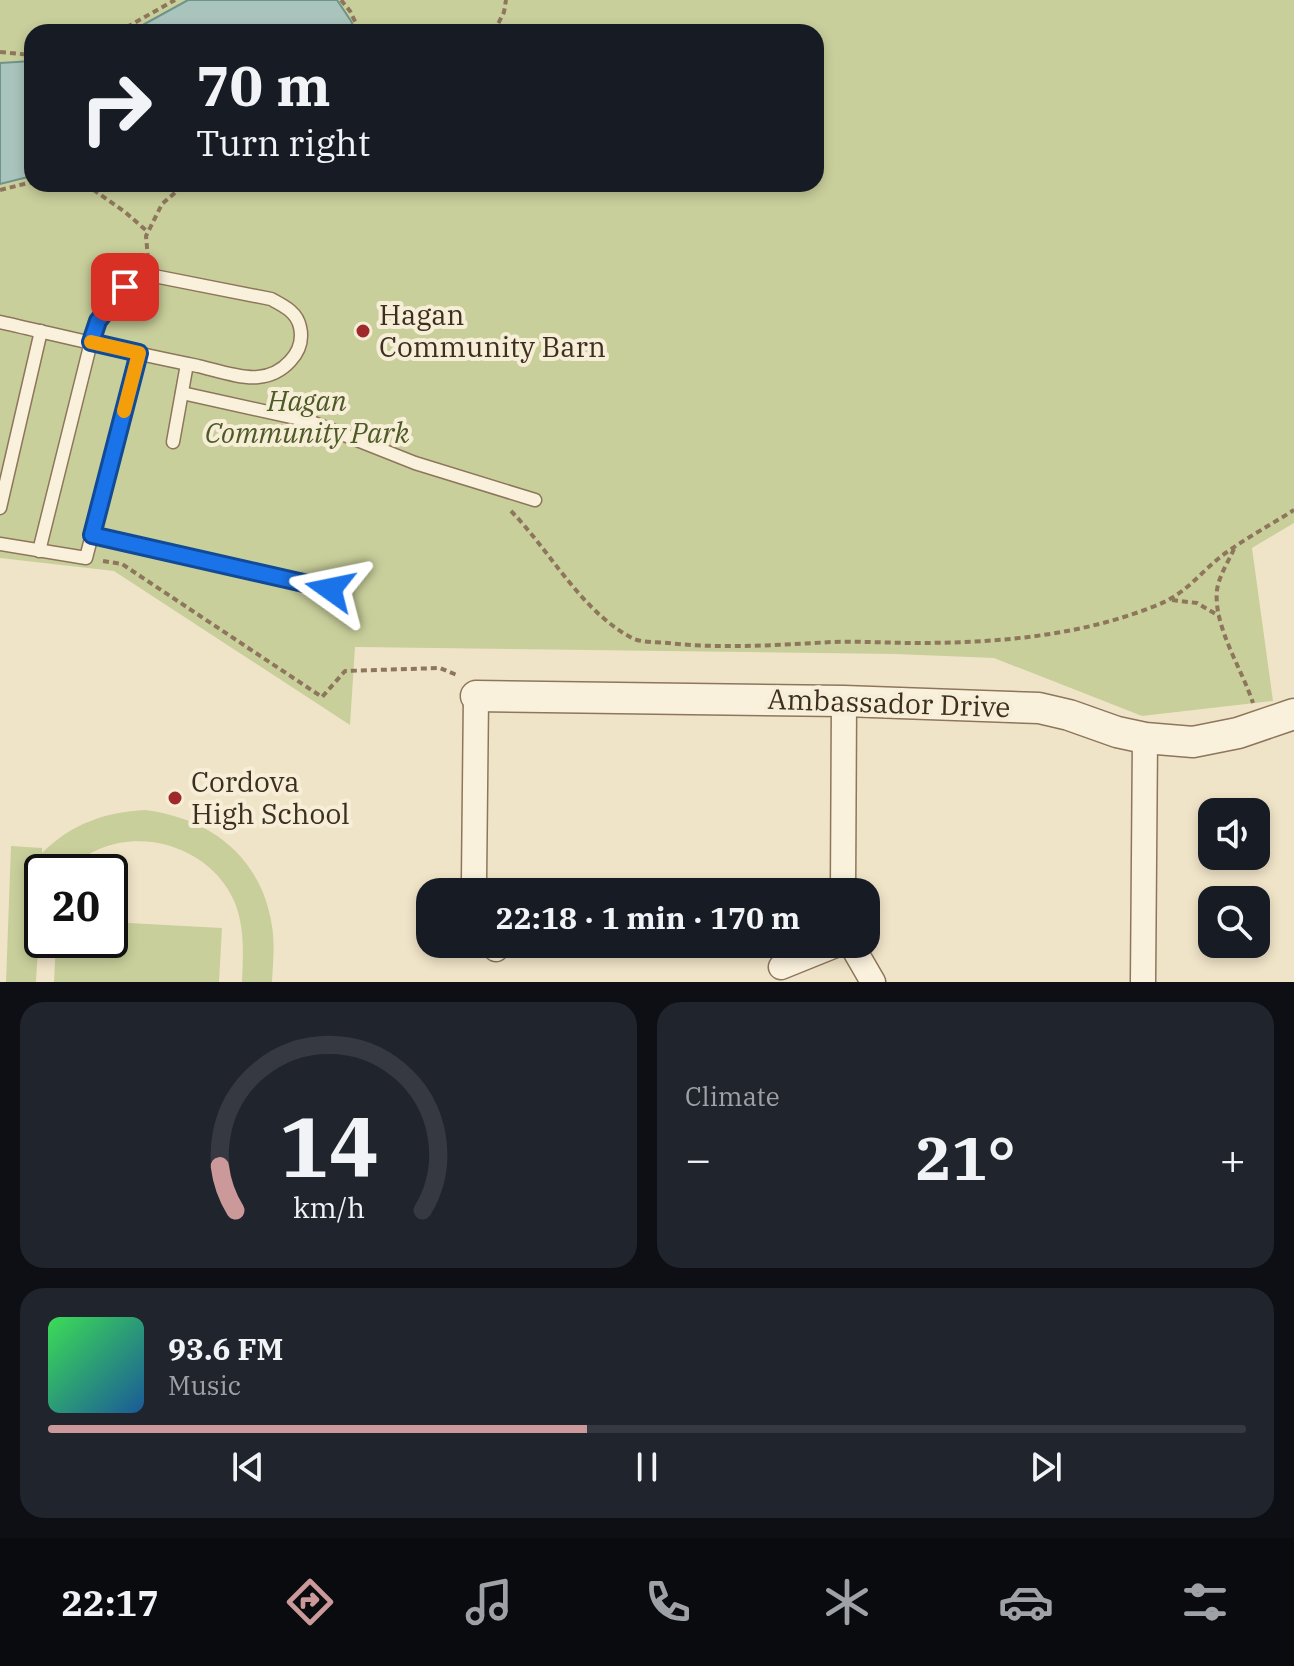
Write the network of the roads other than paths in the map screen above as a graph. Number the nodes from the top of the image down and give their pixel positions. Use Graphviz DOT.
graph roads {
  1 [pos="0,322"];
  2 [pos="41,331"];
  3 [pos="91,342"];
  4 [pos="139,353"];
  5 [pos="187,364"];
  6 [pos="182,393"];
  7 [pos="173,442"];
  8 [pos="535,500"];
  9 [pos="0,508"];
  10 [pos="92,535"];
  11 [pos="0,544"];
  12 [pos="39,551"];
  13 [pos="330,589"];
  14 [pos="476,696"];
  15 [pos="844,701"];
  16 [pos="1294,714"];
  17 [pos="1145,738"];
  18 [pos="474,878"];
  19 [pos="843,878"];
  20 [pos="803,958"];
  21 [pos="859,958"];
  22 [pos="781,967"];
  23 [pos="873,982"];
  24 [pos="1143,982"];
  1 -- 2 [label="lane"];
  2 -- 3 [label="lane"];
  2 -- 9 [label="lane"];
  3 -- 4 [label="lane"];
  3 -- 5 [label="lane"];
  3 -- 12 [label="lane"];
  4 -- 5 [label="lane"];
  4 -- 10 [label="lane"];
  5 -- 6 [label="lane"];
  6 -- 7 [label="lane"];
  6 -- 8 [label="lane"];
  10 -- 12 [label="lane"];
  10 -- 13 [label="lane"];
  11 -- 12 [label="lane"];
  14 -- 15 [label="street, Ambassador Drive"];
  14 -- 18 [label="street"];
  15 -- 17 [label="street, Ambassador Drive"];
  15 -- 19 [label="street"];
  16 -- 17 [label="street, Ambassador Drive"];
  17 -- 24 [label="street"];
  20 -- 22 [label="street"];
  21 -- 23 [label="street"];
}
